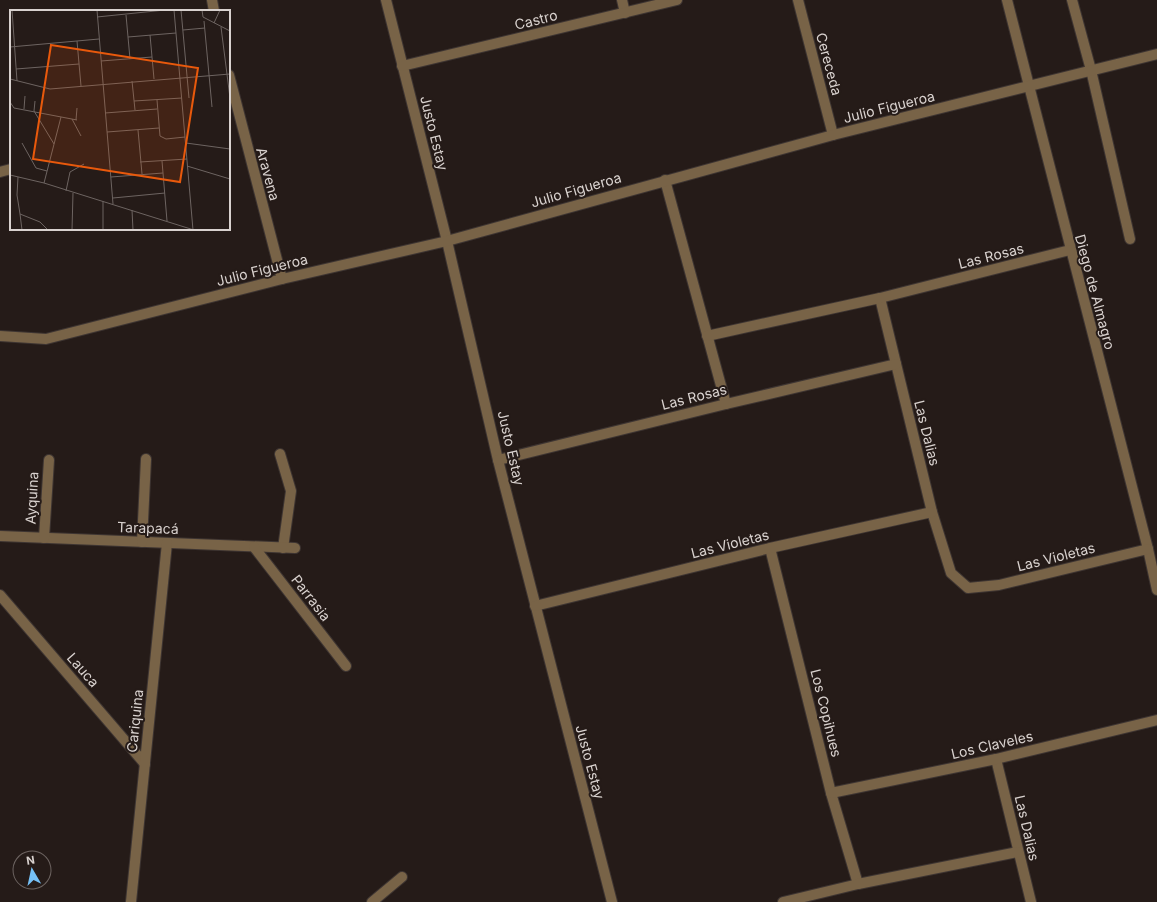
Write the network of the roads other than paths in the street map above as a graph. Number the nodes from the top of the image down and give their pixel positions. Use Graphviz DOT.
graph roads {
  1 [pos="212,0"];
  2 [pos="386,0"];
  3 [pos="622,0"];
  4 [pos="677,0"];
  5 [pos="798,0"];
  6 [pos="1007,0"];
  7 [pos="1072,0"];
  8 [pos="214,10"];
  9 [pos="625,13"];
  10 [pos="1157,54"];
  11 [pos="402,66"];
  12 [pos="1091,70"];
  13 [pos="230,83"];
  14 [pos="1028,87"];
  15 [pos="234,114"];
  16 [pos="833,135"];
  17 [pos="10,169"];
  18 [pos="0,172"];
  19 [pos="665,180"];
  20 [pos="1130,238"];
  21 [pos="447,240"];
  22 [pos="1070,250"];
  23 [pos="282,279"];
  24 [pos="880,298"];
  25 [pos="0,336"];
  26 [pos="708,336"];
  27 [pos="896,364"];
  28 [pos="726,404"];
  29 [pos="280,454"];
  30 [pos="146,459"];
  31 [pos="49,460"];
  32 [pos="498,460"];
  33 [pos="932,512"];
  34 [pos="0,536"];
  35 [pos="44,538"];
  36 [pos="142,542"];
  37 [pos="166,543"];
  38 [pos="254,547"];
  39 [pos="283,548"];
  40 [pos="296,548"];
  41 [pos="770,548"];
  42 [pos="1148,549"];
  43 [pos="951,573"];
  44 [pos="1157,590"];
  45 [pos="0,596"];
  46 [pos="535,606"];
  47 [pos="346,666"];
  48 [pos="1157,720"];
  49 [pos="996,759"];
  50 [pos="145,764"];
  51 [pos="831,793"];
  52 [pos="1018,852"];
  53 [pos="402,877"];
  54 [pos="858,884"];
  55 [pos="131,902"];
  56 [pos="372,902"];
  57 [pos="612,902"];
  58 [pos="783,902"];
  59 [pos="1031,902"];
  1 -- 8 [label="street"];
  2 -- 11 [label="street, Justo Estay"];
  3 -- 9 [label="street"];
  4 -- 9 [label="street, Castro"];
  5 -- 16 [label="street, Cereceda"];
  6 -- 14 [label="street, Diego de Almagro"];
  7 -- 12 [label="street"];
  9 -- 11 [label="street, Castro"];
  10 -- 12 [label="street, Julio Figueroa"];
  11 -- 21 [label="street, Justo Estay"];
  12 -- 14 [label="street, Julio Figueroa"];
  12 -- 20 [label="street"];
  13 -- 15 [label="street, Aravena"];
  14 -- 16 [label="street, Julio Figueroa"];
  14 -- 22 [label="street, Diego de Almagro"];
  15 -- 23 [label="street, Aravena"];
  16 -- 19 [label="street, Julio Figueroa"];
  17 -- 18 [label="street"];
  19 -- 21 [label="street, Julio Figueroa"];
  19 -- 26 [label="street"];
  21 -- 23 [label="street, Julio Figueroa"];
  21 -- 32 [label="street, Justo Estay"];
  22 -- 24 [label="street, Las Rosas"];
  22 -- 42 [label="street, Diego de Almagro"];
  23 -- 25 [label="street, Julio Figueroa"];
  24 -- 26 [label="street, Las Rosas"];
  24 -- 27 [label="street, Las Dalias"];
  26 -- 28 [label="street"];
  27 -- 28 [label="street, Las Rosas"];
  27 -- 33 [label="street, Las Dalias"];
  28 -- 32 [label="street, Las Rosas"];
  29 -- 39 [label="street"];
  30 -- 36 [label="street"];
  31 -- 35 [label="street, Ayquina"];
  32 -- 46 [label="street, Justo Estay"];
  33 -- 41 [label="street, Las Violetas"];
  33 -- 43 [label="street, Las Dalias"];
  34 -- 35 [label="street, Tarapacá"];
  35 -- 36 [label="street, Tarapacá"];
  36 -- 37 [label="street, Tarapacá"];
  37 -- 38 [label="street, Tarapacá"];
  37 -- 50 [label="street, Cariquina"];
  38 -- 39 [label="street, Tarapacá"];
  38 -- 47 [label="street, Parrasia"];
  39 -- 40 [label="street, Tarapacá"];
  41 -- 46 [label="street, Las Violetas"];
  41 -- 51 [label="street, Los Copihues"];
  42 -- 43 [label="street, Las Violetas"];
  42 -- 44 [label="street, Diego de Almagro"];
  45 -- 50 [label="street, Lauca"];
  46 -- 57 [label="street, Justo Estay"];
  48 -- 49 [label="street, Los Claveles"];
  49 -- 51 [label="street, Los Claveles"];
  49 -- 52 [label="street, Las Dalias"];
  50 -- 55 [label="street, Cariquina"];
  51 -- 54 [label="street, Los Copihues"];
  52 -- 54 [label="street"];
  52 -- 59 [label="street, Las Dalias"];
  53 -- 56 [label="street"];
  54 -- 58 [label="street"];
}
